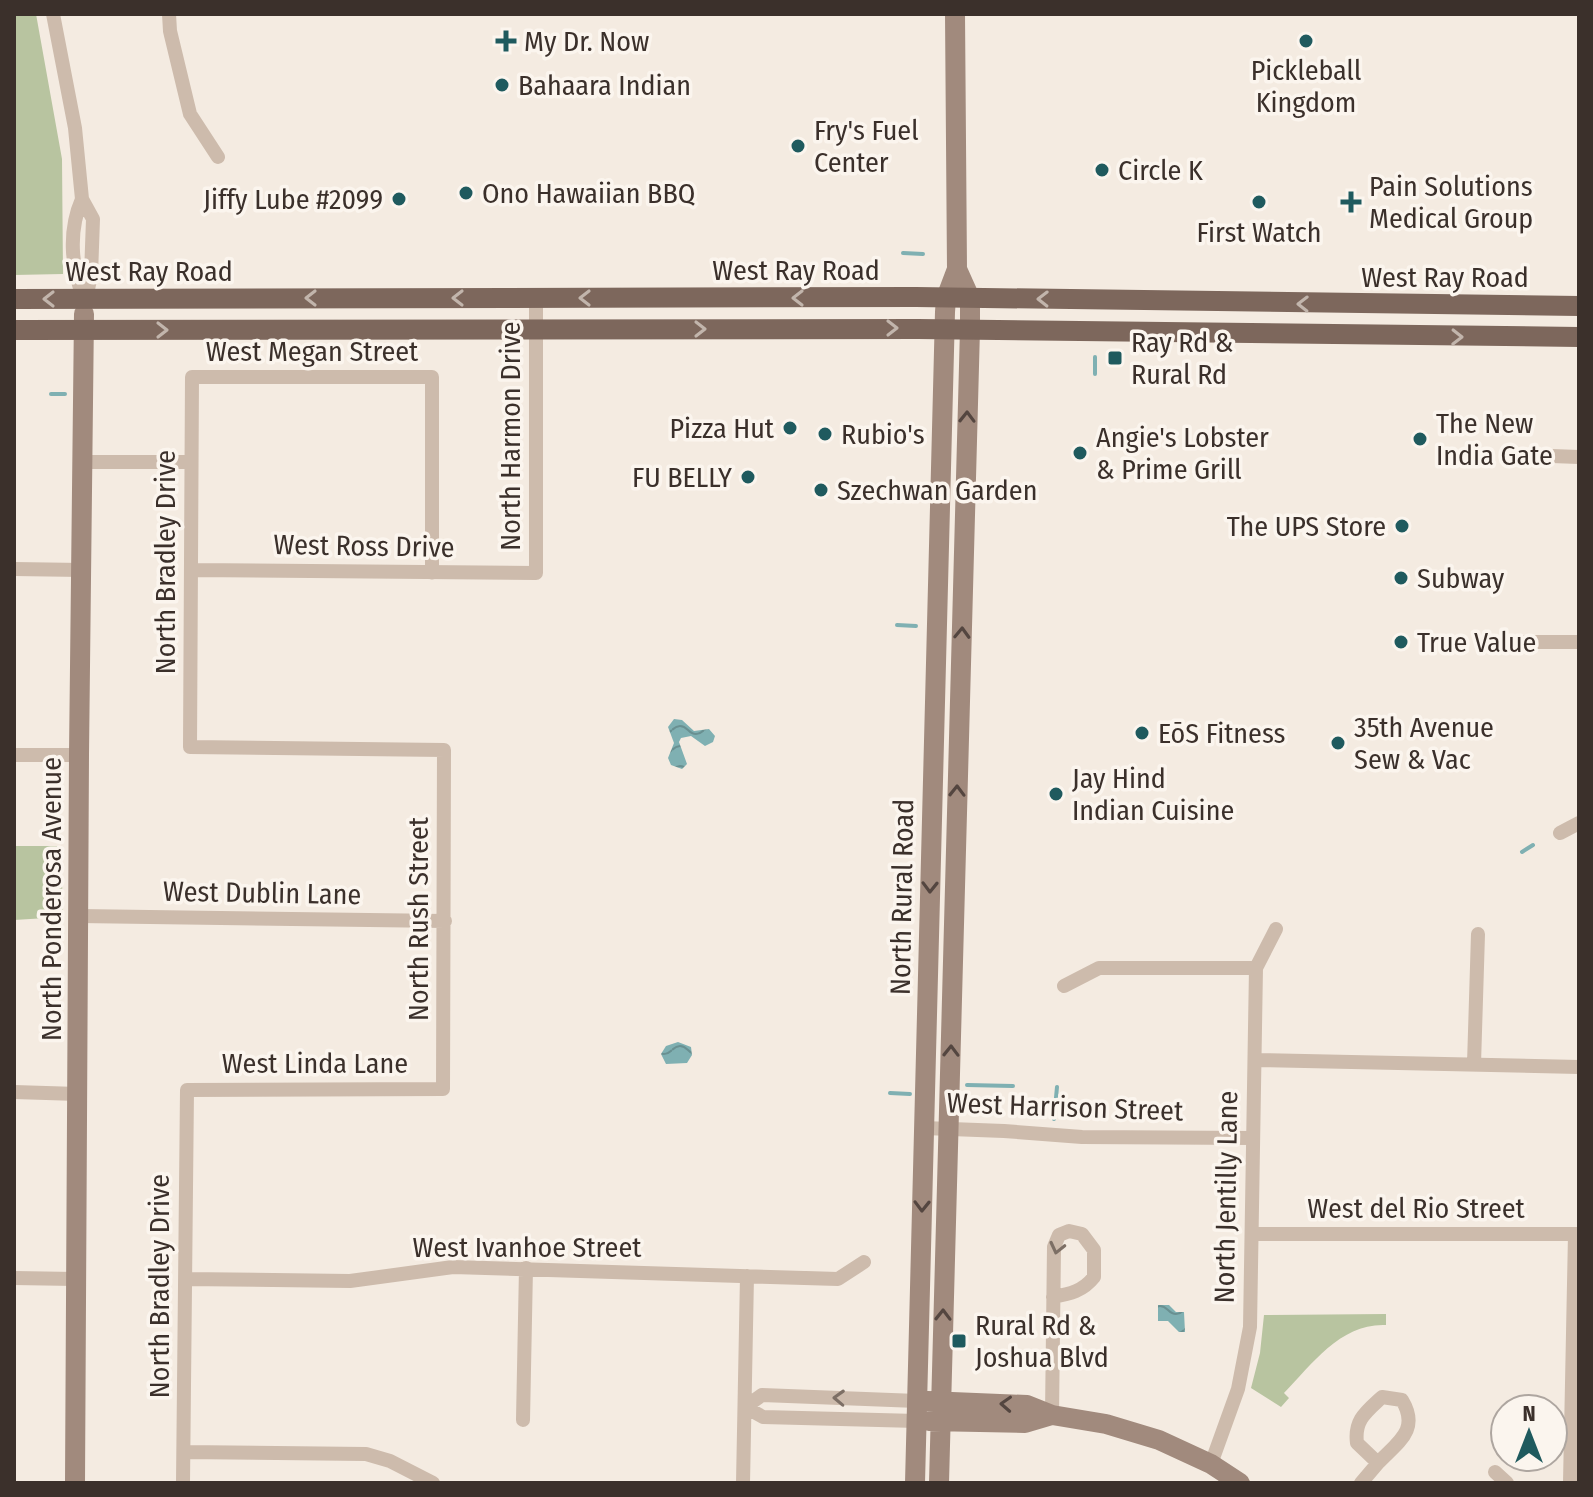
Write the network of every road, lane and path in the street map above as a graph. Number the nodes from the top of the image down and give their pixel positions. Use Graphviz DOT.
graph roads {
  1 [pos="53,14"];
  2 [pos="169,14"];
  3 [pos="955,14"];
  4 [pos="218,157"];
  5 [pos="957,269"];
  6 [pos="14,299"];
  7 [pos="536,299"];
  8 [pos="1381,305"];
  9 [pos="1579,306"];
  10 [pos="946,313"];
  11 [pos="970,313"];
  12 [pos="84,314"];
  13 [pos="538,329"];
  14 [pos="14,330"];
  15 [pos="1379,336"];
  16 [pos="1579,337"];
  17 [pos="192,377"];
  18 [pos="1522,455"];
  19 [pos="1579,457"];
  20 [pos="83,462"];
  21 [pos="191,462"];
  22 [pos="14,569"];
  23 [pos="82,570"];
  24 [pos="191,570"];
  25 [pos="432,573"];
  26 [pos="536,573"];
  27 [pos="1519,642"];
  28 [pos="1579,642"];
  29 [pos="444,750"];
  30 [pos="14,755"];
  31 [pos="79,755"];
  32 [pos="1579,823"];
  33 [pos="1560,833"];
  34 [pos="79,916"];
  35 [pos="445,921"];
  36 [pos="1276,929"];
  37 [pos="1478,934"];
  38 [pos="1256,968"];
  39 [pos="1064,986"];
  40 [pos="1255,1060"];
  41 [pos="1474,1064"];
  42 [pos="1579,1067"];
  43 [pos="443,1089"];
  44 [pos="187,1090"];
  45 [pos="14,1092"];
  46 [pos="78,1094"];
  47 [pos="924,1128"];
  48 [pos="949,1129"];
  49 [pos="1252,1138"];
  50 [pos="1253,1234"];
  51 [pos="1577,1234"];
  52 [pos="864,1262"];
  53 [pos="526,1268"];
  54 [pos="747,1276"];
  55 [pos="14,1278"];
  56 [pos="75,1279"];
  57 [pos="185,1279"];
  58 [pos="1053,1297"];
  59 [pos="745,1407"];
  60 [pos="917,1411"];
  61 [pos="941,1411"];
  62 [pos="1052,1415"];
  63 [pos="523,1420"];
  64 [pos="184,1452"];
  65 [pos="1378,1463"];
  66 [pos="1211,1464"];
  67 [pos="75,1483"];
  68 [pos="183,1483"];
  69 [pos="433,1483"];
  70 [pos="743,1483"];
  71 [pos="915,1483"];
  72 [pos="939,1483"];
  73 [pos="1240,1483"];
  74 [pos="1361,1483"];
  75 [pos="1570,1483"];
  1 -- 12 [label="street"];
  2 -- 4 [label="street"];
  3 -- 5 [label="main road"];
  5 -- 10 [label="main road, North Rural Road"];
  5 -- 11 [label="main road"];
  12 -- 6 [label="main road, West Ray Road, one-way"];
  10 -- 7 [label="main road, West Ray Road, one-way"];
  7 -- 12 [label="main road, West Ray Road, one-way"];
  7 -- 13 [label="street, North Harmon Drive"];
  8 -- 9 [label="main road, West Ray Road"];
  8 -- 11 [label="main road, West Ray Road, one-way"];
  8 -- 15 [label="main road"];
  10 -- 11 [label="main road, West Ray Road"];
  10 -- 11 [label="main road, West Ray Road"];
  13 -- 10 [label="main road, West Ray Road, one-way"];
  10 -- 47 [label="main road, North Rural Road, one-way"];
  11 -- 15 [label="main road, West Ray Road"];
  48 -- 11 [label="main road, North Rural Road, one-way"];
  12 -- 13 [label="main road, West Ray Road, one-way"];
  12 -- 14 [label="main road, West Ray Road"];
  12 -- 20 [label="main road, North Ponderosa Avenue"];
  13 -- 26 [label="street, North Harmon Drive"];
  15 -- 16 [label="main road, West Ray Road, one-way"];
  17 -- 21 [label="street, North Bradley Drive"];
  17 -- 25 [label="street, West Megan Street"];
  18 -- 19 [label="street"];
  20 -- 21 [label="street"];
  20 -- 23 [label="main road, North Ponderosa Avenue"];
  21 -- 24 [label="street, North Bradley Drive"];
  22 -- 23 [label="street"];
  23 -- 31 [label="main road, North Ponderosa Avenue"];
  24 -- 25 [label="street, West Ross Drive"];
  24 -- 29 [label="street, North Bradley Drive"];
  25 -- 26 [label="street, West Ross Drive"];
  27 -- 28 [label="street"];
  29 -- 35 [label="street, North Rush Street"];
  30 -- 31 [label="street"];
  31 -- 34 [label="main road, North Ponderosa Avenue"];
  32 -- 33 [label="street"];
  34 -- 35 [label="street, West Dublin Lane"];
  34 -- 46 [label="main road, North Ponderosa Avenue"];
  35 -- 43 [label="street, North Rush Street"];
  36 -- 38 [label="street, North Jentilly Lane"];
  37 -- 41 [label="street"];
  38 -- 39 [label="street"];
  38 -- 40 [label="street, North Jentilly Lane"];
  40 -- 41 [label="street"];
  40 -- 49 [label="street, North Jentilly Lane"];
  41 -- 42 [label="street"];
  43 -- 44 [label="street, West Linda Lane"];
  44 -- 57 [label="street, North Bradley Drive"];
  45 -- 46 [label="street"];
  46 -- 56 [label="main road, North Ponderosa Avenue"];
  47 -- 48 [label="street, West Harrison Street"];
  47 -- 60 [label="main road, North Rural Road, one-way"];
  48 -- 49 [label="street, West Harrison Street"];
  61 -- 48 [label="main road, North Rural Road, one-way"];
  49 -- 50 [label="street, North Jentilly Lane"];
  50 -- 51 [label="street, West del Rio Street"];
  50 -- 66 [label="street, North Jentilly Lane"];
  51 -- 75 [label="street"];
  52 -- 54 [label="street, West Ivanhoe Street"];
  53 -- 54 [label="street, West Ivanhoe Street"];
  53 -- 57 [label="street, West Ivanhoe Street"];
  53 -- 63 [label="street"];
  54 -- 59 [label="street"];
  55 -- 56 [label="street"];
  56 -- 67 [label="main road, North Ponderosa Avenue"];
  57 -- 64 [label="street, North Bradley Drive"];
  58 -- 58 [label="street, one-way"];
  58 -- 62 [label="street"];
  59 -- 60 [label="street"];
  60 -- 59 [label="street, one-way"];
  59 -- 70 [label="street"];
  60 -- 61 [label="main road"];
  60 -- 71 [label="main road, North Rural Road"];
  61 -- 62 [label="main road"];
  61 -- 72 [label="main road, North Rural Road"];
  62 -- 66 [label="main road"];
  64 -- 68 [label="street, North Bradley Drive"];
  64 -- 69 [label="street"];
  65 -- 65 [label="street"];
  65 -- 74 [label="street"];
  66 -- 73 [label="main road"];
}
